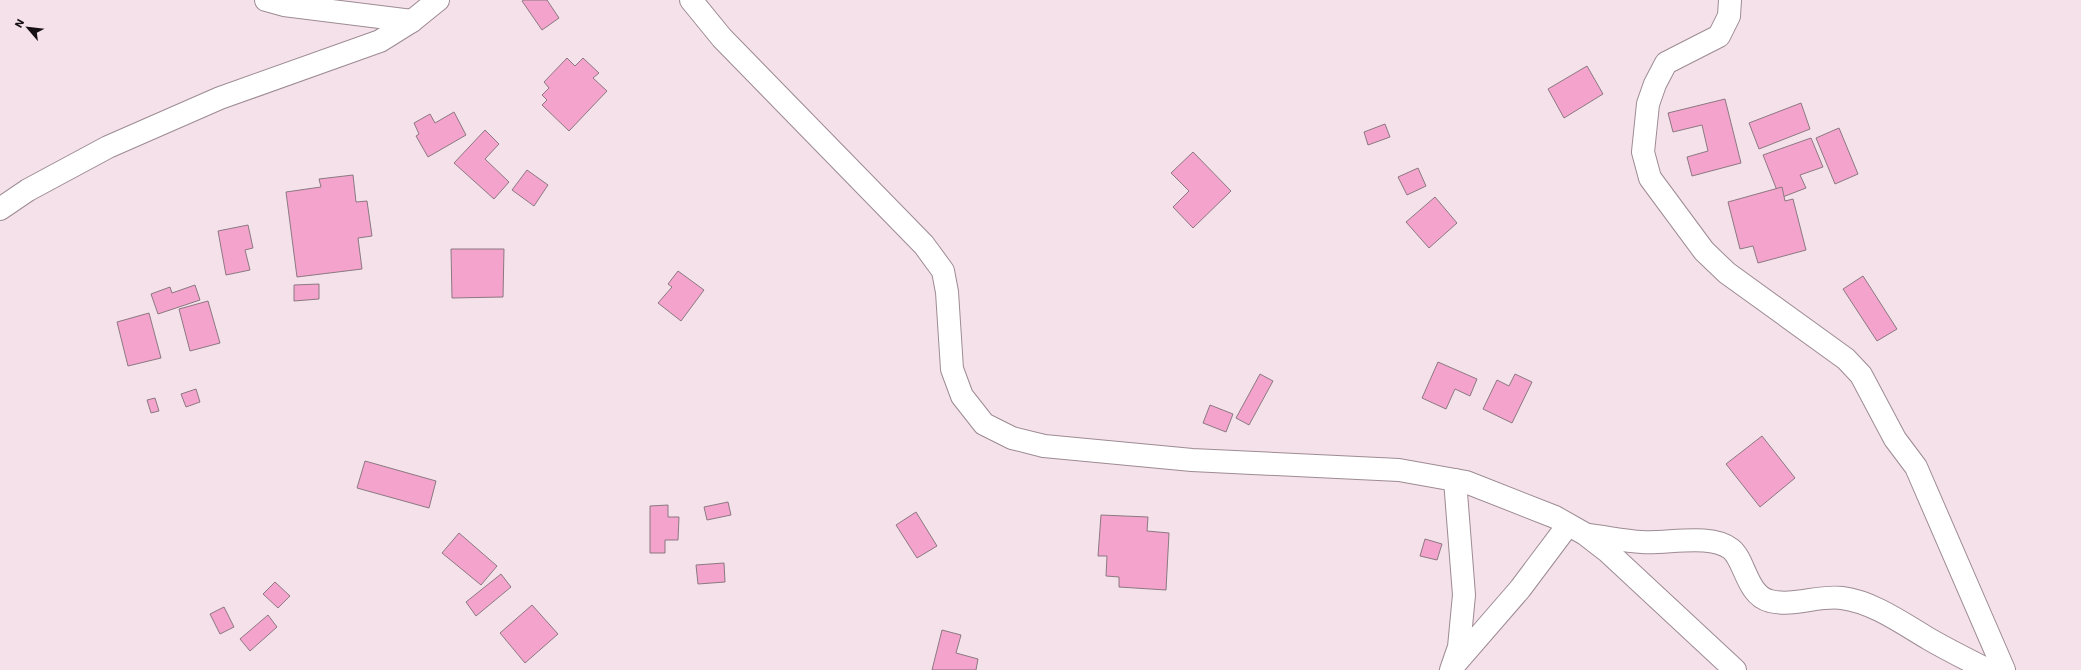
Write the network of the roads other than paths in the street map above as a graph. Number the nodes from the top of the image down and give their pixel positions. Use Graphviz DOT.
graph roads {
  1 [pos="266,0"];
  2 [pos="438,0"];
  3 [pos="691,0"];
  4 [pos="1730,0"];
  5 [pos="412,21"];
  6 [pos="0,209"];
  7 [pos="1455,480"];
  8 [pos="1577,530"];
  9 [pos="1451,670"];
  10 [pos="1735,670"];
  11 [pos="1988,670"];
  12 [pos="2004,670"];
  1 -- 5 [label="street"];
  2 -- 5 [label="street"];
  3 -- 7 [label="street"];
  4 -- 12 [label="street"];
  5 -- 6 [label="street"];
  7 -- 8 [label="street"];
  7 -- 9 [label="street"];
  8 -- 9 [label="street"];
  8 -- 10 [label="street"];
  8 -- 11 [label="street"];
}
